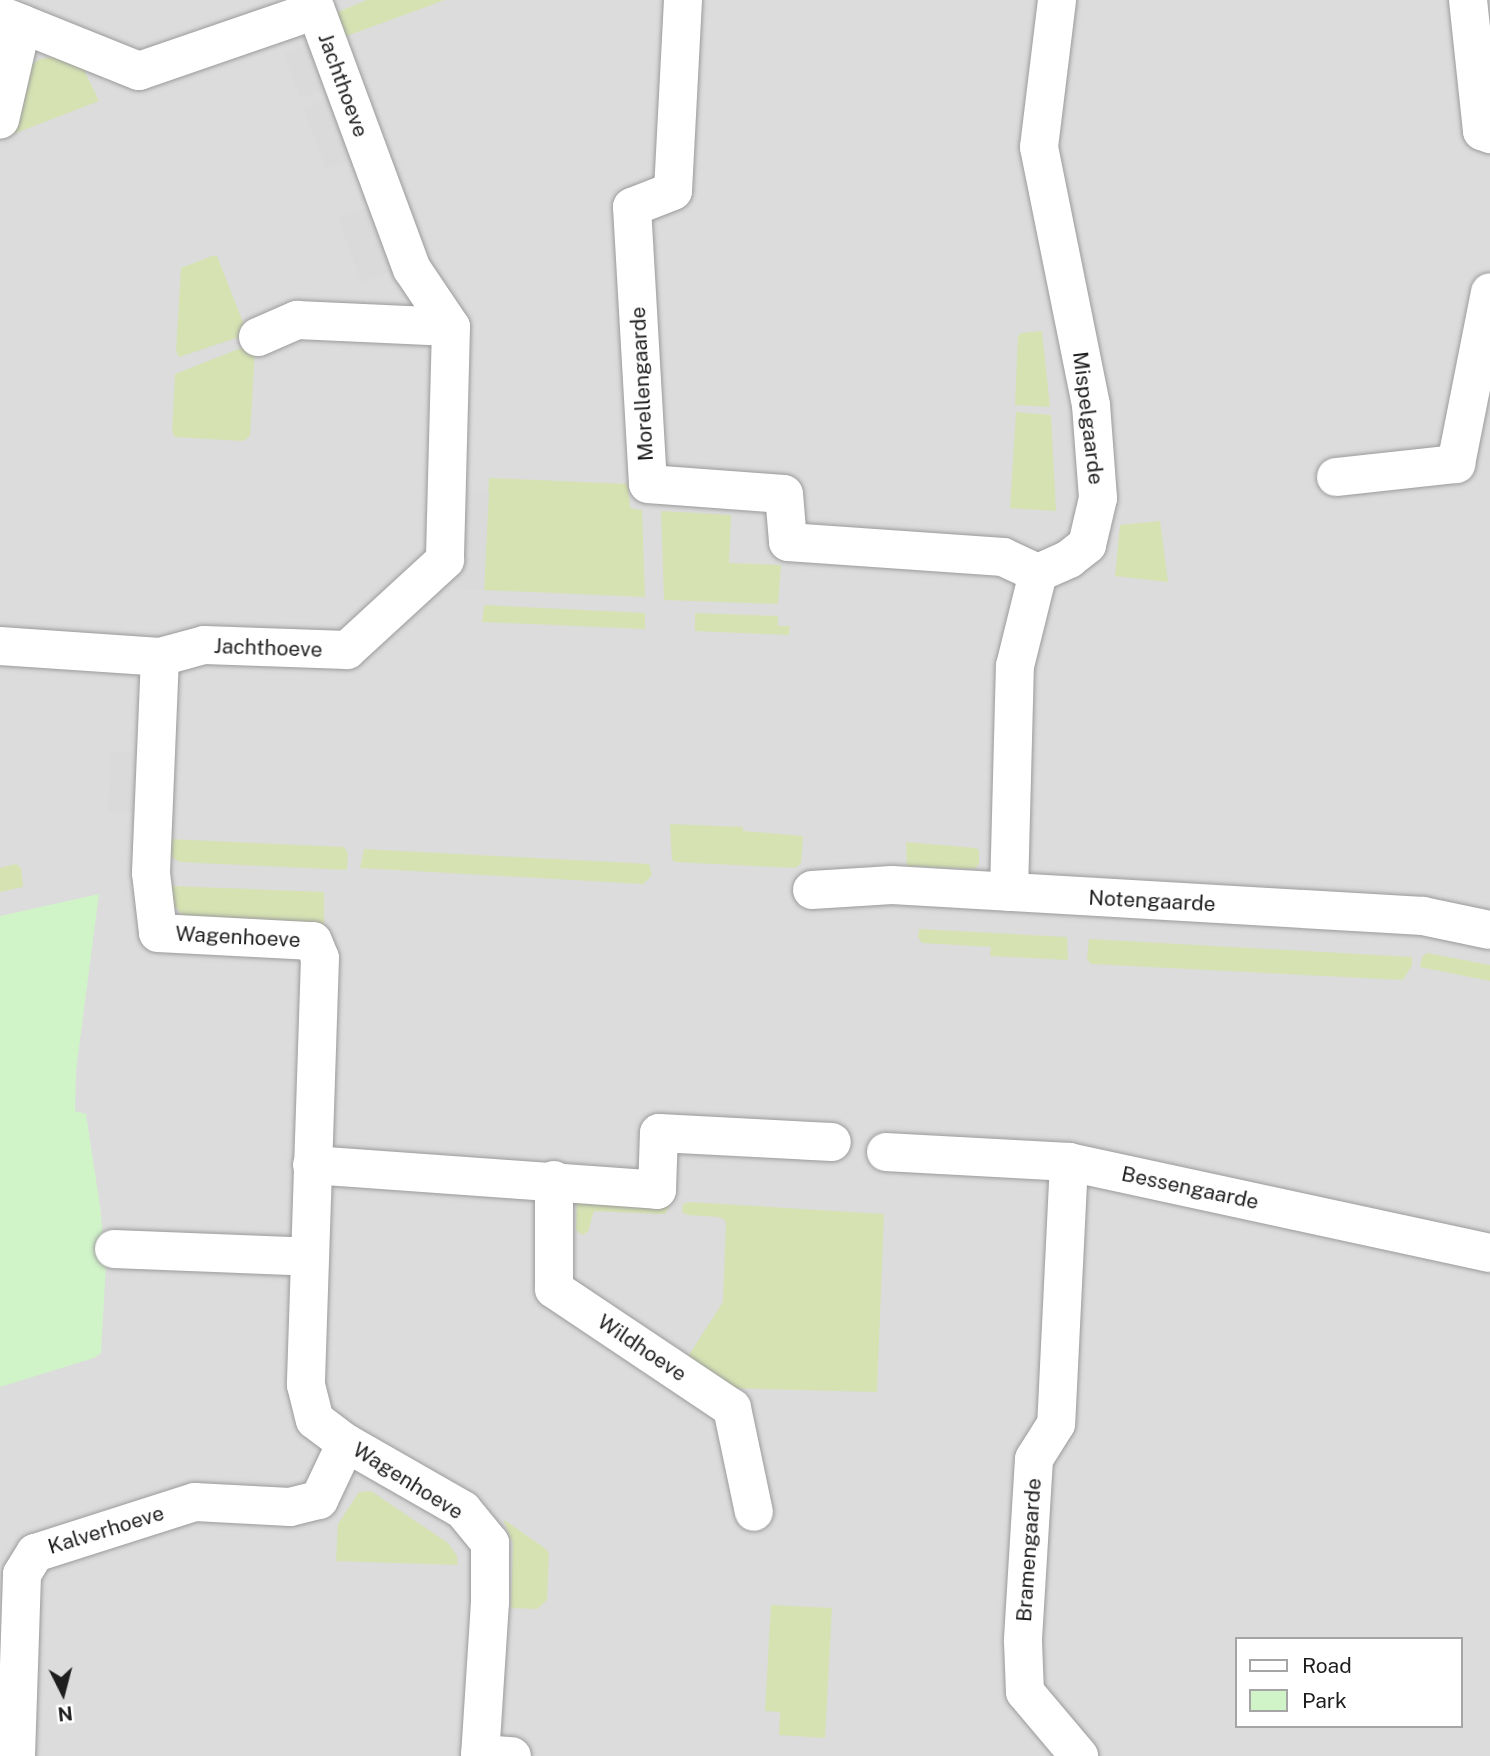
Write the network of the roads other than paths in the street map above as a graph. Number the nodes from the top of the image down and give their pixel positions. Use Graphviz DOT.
graph roads {
  1 [pos="683,0"];
  2 [pos="1057,0"];
  3 [pos="1468,0"];
  4 [pos="11,19"];
  5 [pos="0,120"];
  6 [pos="1490,134"];
  7 [pos="1490,292"];
  8 [pos="451,327"];
  9 [pos="258,337"];
  10 [pos="1336,477"];
  11 [pos="1038,573"];
  12 [pos="0,646"];
  13 [pos="160,657"];
  14 [pos="812,890"];
  15 [pos="1009,892"];
  16 [pos="1490,930"];
  17 [pos="832,1142"];
  18 [pos="886,1152"];
  19 [pos="1069,1162"];
  20 [pos="312,1165"];
  21 [pos="554,1180"];
  22 [pos="114,1249"];
  23 [pos="1490,1253"];
  24 [pos="309,1257"];
  25 [pos="346,1443"];
  26 [pos="754,1512"];
  27 [pos="490,1755"];
  28 [pos="16,1756"];
  29 [pos="1079,1756"];
  1 -- 11 [label="street, Morellengaarde"];
  2 -- 11 [label="street, Mispelgaarde"];
  3 -- 6 [label="street"];
  4 -- 5 [label="street, Jachthoeve"];
  4 -- 8 [label="street, Jachthoeve"];
  7 -- 10 [label="street"];
  8 -- 9 [label="street"];
  8 -- 13 [label="street, Jachthoeve"];
  11 -- 15 [label="street"];
  12 -- 13 [label="street, Jachthoeve"];
  13 -- 20 [label="street, Wagenhoeve"];
  14 -- 15 [label="street, Notengaarde"];
  15 -- 16 [label="street, Notengaarde"];
  17 -- 21 [label="street"];
  18 -- 19 [label="street, Bessengaarde"];
  19 -- 23 [label="street, Bessengaarde"];
  19 -- 29 [label="street, Bramengaarde"];
  20 -- 21 [label="street"];
  20 -- 24 [label="street, Wagenhoeve"];
  21 -- 26 [label="street, Wildhoeve"];
  22 -- 24 [label="street"];
  24 -- 25 [label="street, Wagenhoeve"];
  25 -- 27 [label="street, Wagenhoeve"];
  25 -- 28 [label="street, Kalverhoeve"];
}
